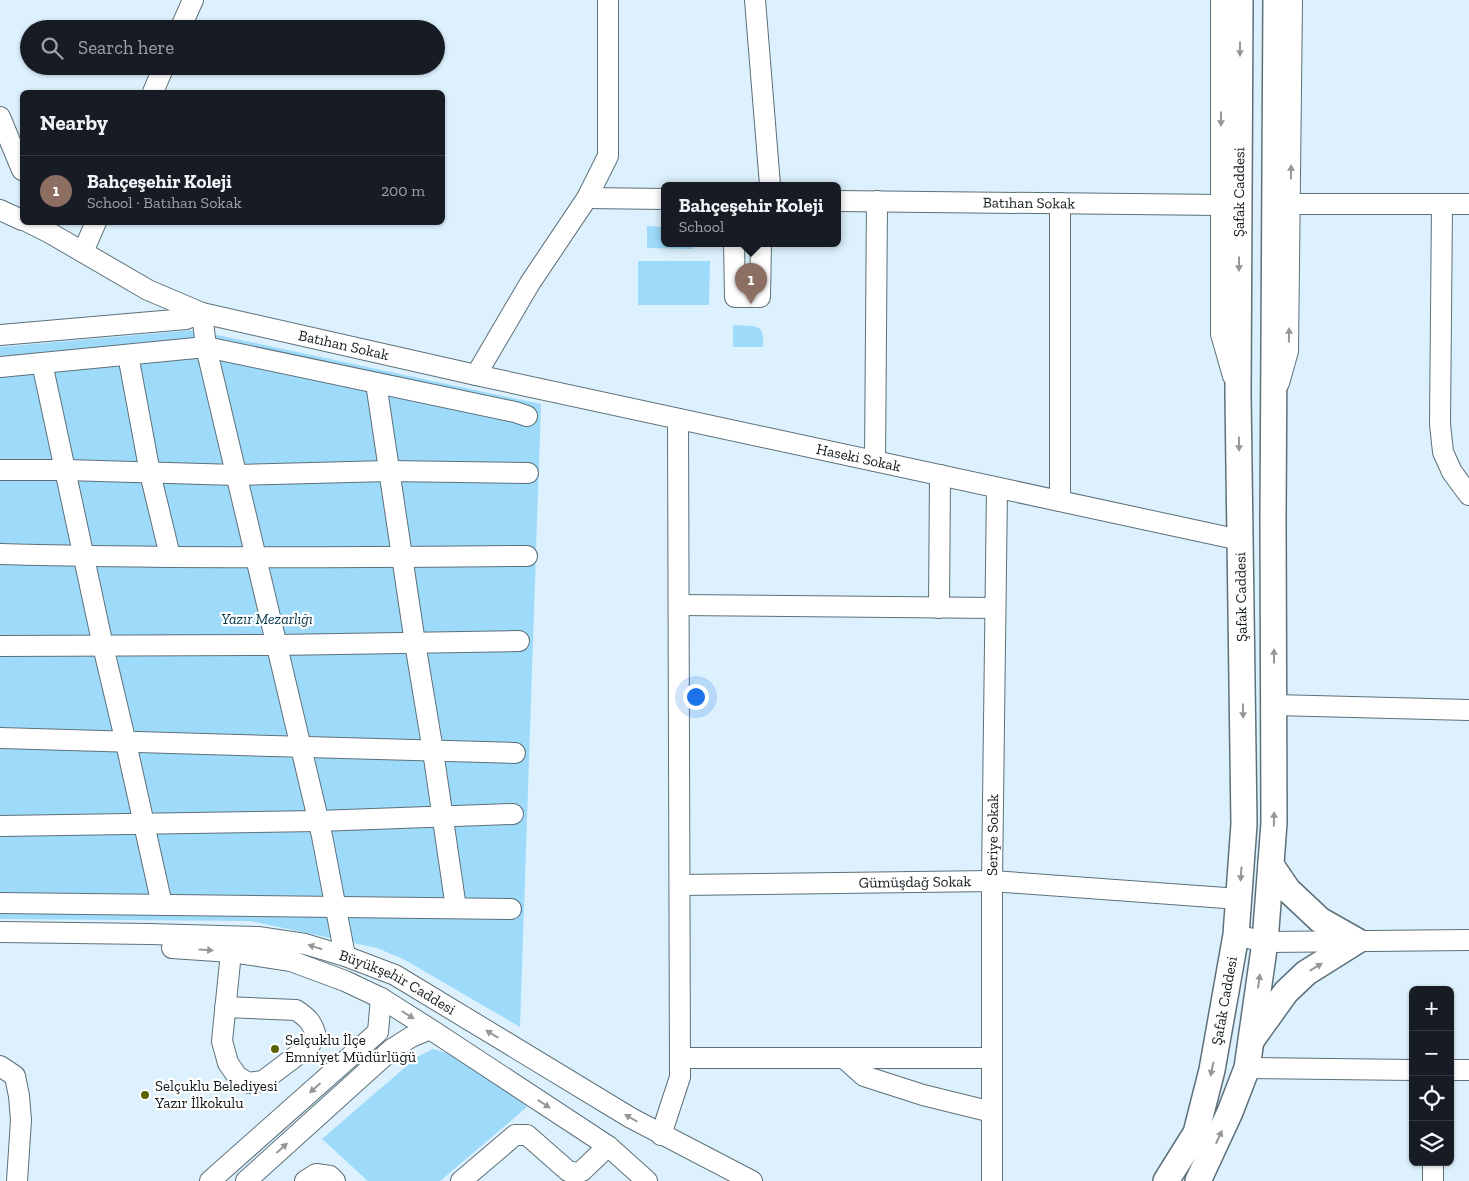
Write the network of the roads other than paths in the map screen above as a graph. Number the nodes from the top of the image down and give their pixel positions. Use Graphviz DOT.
graph roads {
  1 [pos="193,0"];
  2 [pos="608,0"];
  3 [pos="755,0"];
  4 [pos="1221,0"];
  5 [pos="1240,0"];
  6 [pos="1276,0"];
  7 [pos="1292,0"];
  8 [pos="184,20"];
  9 [pos="160,75"];
  10 [pos="154,90"];
  11 [pos="0,117"];
  12 [pos="20,165"];
  13 [pos="770,182"];
  14 [pos="587,198"];
  15 [pos="661,199"];
  16 [pos="841,201"];
  17 [pos="877,201"];
  18 [pos="1060,203"];
  19 [pos="1290,204"];
  20 [pos="1442,204"];
  21 [pos="1469,204"];
  22 [pos="1221,205"];
  23 [pos="0,210"];
  24 [pos="20,219"];
  25 [pos="95,225"];
  26 [pos="47,228"];
  27 [pos="734,247"];
  28 [pos="761,247"];
  29 [pos="83,252"];
  30 [pos="202,313"];
  31 [pos="0,335"];
  32 [pos="206,347"];
  33 [pos="128,355"];
  34 [pos="42,363"];
  35 [pos="0,367"];
  36 [pos="476,375"];
  37 [pos="376,382"];
  38 [pos="1238,395"];
  39 [pos="1274,399"];
  40 [pos="527,416"];
  41 [pos="678,418"];
  42 [pos="875,461"];
  43 [pos="0,470"];
  44 [pos="66,470"];
  45 [pos="390,472"];
  46 [pos="150,473"];
  47 [pos="528,473"];
  48 [pos="940,475"];
  49 [pos="237,476"];
  50 [pos="997,488"];
  51 [pos="1469,495"];
  52 [pos="1060,501"];
  53 [pos="1240,540"];
  54 [pos="0,554"];
  55 [pos="84,556"];
  56 [pos="170,556"];
  57 [pos="402,556"];
  58 [pos="527,556"];
  59 [pos="256,557"];
  60 [pos="679,605"];
  61 [pos="939,608"];
  62 [pos="995,608"];
  63 [pos="519,641"];
  64 [pos="415,643"];
  65 [pos="277,645"];
  66 [pos="0,646"];
  67 [pos="103,646"];
  68 [pos="1274,705"];
  69 [pos="1469,710"];
  70 [pos="0,738"];
  71 [pos="126,743"];
  72 [pos="301,747"];
  73 [pos="433,751"];
  74 [pos="515,754"];
  75 [pos="514,814"];
  76 [pos="443,817"];
  77 [pos="318,820"];
  78 [pos="144,823"];
  79 [pos="0,826"];
  80 [pos="1271,865"];
  81 [pos="992,881"];
  82 [pos="680,885"];
  83 [pos="1239,899"];
  84 [pos="0,903"];
  85 [pos="162,905"];
  86 [pos="335,906"];
  87 [pos="456,908"];
  88 [pos="512,908"];
  89 [pos="0,932"];
  90 [pos="1236,935"];
  91 [pos="1469,940"];
  92 [pos="1358,941"];
  93 [pos="1265,942"];
  94 [pos="0,944"];
  95 [pos="231,952"];
  96 [pos="344,956"];
  97 [pos="381,998"];
  98 [pos="225,1007"];
  99 [pos="430,1028"];
  100 [pos="378,1032"];
  101 [pos="1250,1042"];
  102 [pos="392,1049"];
  103 [pos="680,1058"];
  104 [pos="844,1058"];
  105 [pos="992,1058"];
  106 [pos="0,1066"];
  107 [pos="1247,1068"];
  108 [pos="1409,1070"];
  109 [pos="1454,1070"];
  110 [pos="1469,1070"];
  111 [pos="992,1112"];
  112 [pos="662,1135"];
  113 [pos="608,1146"];
  114 [pos="712,1160"];
  115 [pos="1433,1166"];
  116 [pos="628,1172"];
  117 [pos="17,1181"];
  118 [pos="210,1181"];
  119 [pos="246,1181"];
  120 [pos="305,1181"];
  121 [pos="335,1181"];
  122 [pos="461,1181"];
  123 [pos="647,1181"];
  124 [pos="721,1181"];
  125 [pos="752,1181"];
  126 [pos="992,1181"];
  127 [pos="1166,1181"];
  128 [pos="1198,1181"];
  129 [pos="1433,1181"];
  1 -- 8 [label="street"];
  2 -- 14 [label="street"];
  3 -- 13 [label="street"];
  4 -- 22 [label="street, one-way"];
  5 -- 38 [label="main road, Şafak Caddesi, one-way"];
  6 -- 39 [label="main road, Şafak Caddesi"];
  19 -- 7 [label="street, one-way"];
  9 -- 10 [label="street"];
  11 -- 12 [label="street"];
  14 -- 15 [label="street"];
  14 -- 36 [label="street"];
  16 -- 17 [label="street, Batıhan Sokak"];
  17 -- 18 [label="street, Batıhan Sokak"];
  17 -- 42 [label="street"];
  18 -- 22 [label="street, Batıhan Sokak"];
  18 -- 52 [label="street"];
  19 -- 20 [label="street"];
  39 -- 19 [label="street, one-way"];
  20 -- 21 [label="street"];
  20 -- 51 [label="street"];
  22 -- 38 [label="street"];
  23 -- 24 [label="street"];
  25 -- 29 [label="street"];
  26 -- 29 [label="street, Batıhan Sokak"];
  27 -- 28 [label="street"];
  29 -- 30 [label="street, Batıhan Sokak"];
  30 -- 31 [label="street"];
  30 -- 32 [label="street"];
  30 -- 36 [label="street, Batıhan Sokak"];
  32 -- 33 [label="street"];
  32 -- 37 [label="street"];
  32 -- 49 [label="street"];
  33 -- 34 [label="street"];
  33 -- 46 [label="street"];
  34 -- 35 [label="street"];
  34 -- 44 [label="street"];
  36 -- 41 [label="street, Haseki Sokak"];
  37 -- 40 [label="street"];
  37 -- 45 [label="street"];
  38 -- 53 [label="main road, Şafak Caddesi, one-way"];
  68 -- 39 [label="main road, Şafak Caddesi, one-way"];
  41 -- 42 [label="street, Haseki Sokak"];
  41 -- 60 [label="street"];
  42 -- 48 [label="street, Haseki Sokak"];
  43 -- 44 [label="street"];
  44 -- 46 [label="street"];
  44 -- 55 [label="street"];
  45 -- 47 [label="street"];
  45 -- 49 [label="street"];
  45 -- 57 [label="street"];
  46 -- 49 [label="street"];
  46 -- 56 [label="street"];
  48 -- 50 [label="street, Haseki Sokak"];
  48 -- 61 [label="street"];
  49 -- 59 [label="street"];
  50 -- 52 [label="street, Haseki Sokak"];
  50 -- 62 [label="street, Seriye Sokak"];
  52 -- 53 [label="street, Haseki Sokak"];
  53 -- 83 [label="main road, Şafak Caddesi, one-way"];
  54 -- 55 [label="street"];
  55 -- 56 [label="street"];
  55 -- 67 [label="street"];
  56 -- 59 [label="street"];
  57 -- 58 [label="street"];
  57 -- 59 [label="street"];
  57 -- 64 [label="street"];
  59 -- 65 [label="street"];
  60 -- 61 [label="street"];
  60 -- 82 [label="street"];
  61 -- 62 [label="street"];
  62 -- 81 [label="street, Seriye Sokak"];
  63 -- 64 [label="street"];
  64 -- 65 [label="street"];
  64 -- 73 [label="street"];
  65 -- 67 [label="street"];
  65 -- 72 [label="street"];
  66 -- 67 [label="street"];
  67 -- 71 [label="street"];
  68 -- 69 [label="street"];
  80 -- 68 [label="main road, Şafak Caddesi, one-way"];
  70 -- 71 [label="street"];
  71 -- 72 [label="street"];
  71 -- 78 [label="street"];
  72 -- 73 [label="street"];
  72 -- 77 [label="street"];
  73 -- 74 [label="street"];
  73 -- 76 [label="street"];
  75 -- 76 [label="street"];
  76 -- 77 [label="street"];
  76 -- 87 [label="street"];
  77 -- 78 [label="street"];
  77 -- 86 [label="street"];
  78 -- 79 [label="street"];
  78 -- 85 [label="street"];
  80 -- 92 [label="main road"];
  80 -- 93 [label="main road, Şafak Caddesi"];
  81 -- 82 [label="street, Gümüşdağ Sokak"];
  81 -- 83 [label="street, Gümüşdağ Sokak"];
  81 -- 105 [label="street, Seriye Sokak"];
  82 -- 103 [label="street"];
  83 -- 90 [label="main road, Şafak Caddesi"];
  84 -- 85 [label="street"];
  85 -- 86 [label="street"];
  86 -- 87 [label="street"];
  86 -- 96 [label="street"];
  87 -- 88 [label="street"];
  96 -- 89 [label="street, Büyükşehir Caddesi, one-way"];
  90 -- 93 [label="street"];
  90 -- 127 [label="main road, Şafak Caddesi, one-way"];
  91 -- 92 [label="street"];
  92 -- 93 [label="street"];
  101 -- 92 [label="main road, one-way"];
  101 -- 93 [label="main road, Şafak Caddesi, one-way"];
  94 -- 95 [label="street, Büyükşehir Caddesi, one-way"];
  95 -- 97 [label="street, Büyükşehir Caddesi"];
  95 -- 98 [label="street"];
  112 -- 96 [label="street, Büyükşehir Caddesi, one-way"];
  97 -- 99 [label="street, Büyükşehir Caddesi, one-way"];
  97 -- 100 [label="street"];
  98 -- 98 [label="street"];
  99 -- 102 [label="street"];
  99 -- 113 [label="street, Büyükşehir Caddesi, one-way"];
  100 -- 102 [label="street"];
  100 -- 118 [label="street, one-way"];
  101 -- 107 [label="main road, Şafak Caddesi"];
  119 -- 102 [label="street, one-way"];
  103 -- 104 [label="street"];
  103 -- 112 [label="street"];
  104 -- 105 [label="street"];
  104 -- 111 [label="street"];
  105 -- 111 [label="street, Seriye Sokak"];
  106 -- 117 [label="street"];
  107 -- 108 [label="street"];
  128 -- 107 [label="main road, Şafak Caddesi, one-way"];
  109 -- 110 [label="street"];
  111 -- 126 [label="street, Seriye Sokak"];
  112 -- 114 [label="street, Büyükşehir Caddesi"];
  113 -- 116 [label="street, Büyükşehir Caddesi"];
  113 -- 122 [label="street"];
  114 -- 124 [label="street"];
  114 -- 125 [label="street, Büyükşehir Caddesi"];
  115 -- 129 [label="street"];
  116 -- 123 [label="street, Büyükşehir Caddesi"];
  120 -- 121 [label="street"];
}
